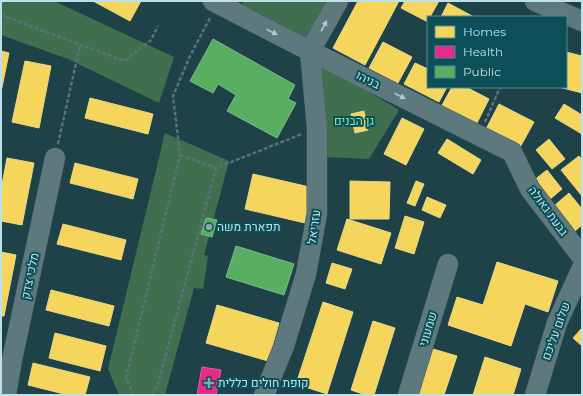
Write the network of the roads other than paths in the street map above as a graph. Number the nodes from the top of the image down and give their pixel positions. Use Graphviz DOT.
graph roads {
  1 [pos="338,1"];
  2 [pos="536,1"];
  3 [pos="215,2"];
  4 [pos="240,7"];
  5 [pos="582,21"];
  6 [pos="310,51"];
  7 [pos="55,158"];
  8 [pos="517,163"];
  9 [pos="582,257"];
  10 [pos="448,264"];
  11 [pos="582,268"];
  12 [pos="7,359"];
  13 [pos="7,395"];
  14 [pos="264,395"];
  15 [pos="408,395"];
  16 [pos="535,395"];
  6 -- 1 [label="street, one-way"];
  2 -- 5 [label="street"];
  3 -- 4 [label="street, בניהו"];
  4 -- 6 [label="street, בניהו, one-way"];
  6 -- 8 [label="street, בניהו, one-way"];
  6 -- 14 [label="street, עזריאל"];
  7 -- 12 [label="street, מלכי צדק"];
  8 -- 9 [label="street, גבעת גאולה"];
  10 -- 15 [label="street, שמעוני"];
  11 -- 16 [label="street, שלום עליכם"];
  12 -- 13 [label="street, מלכי צדק"];
}
